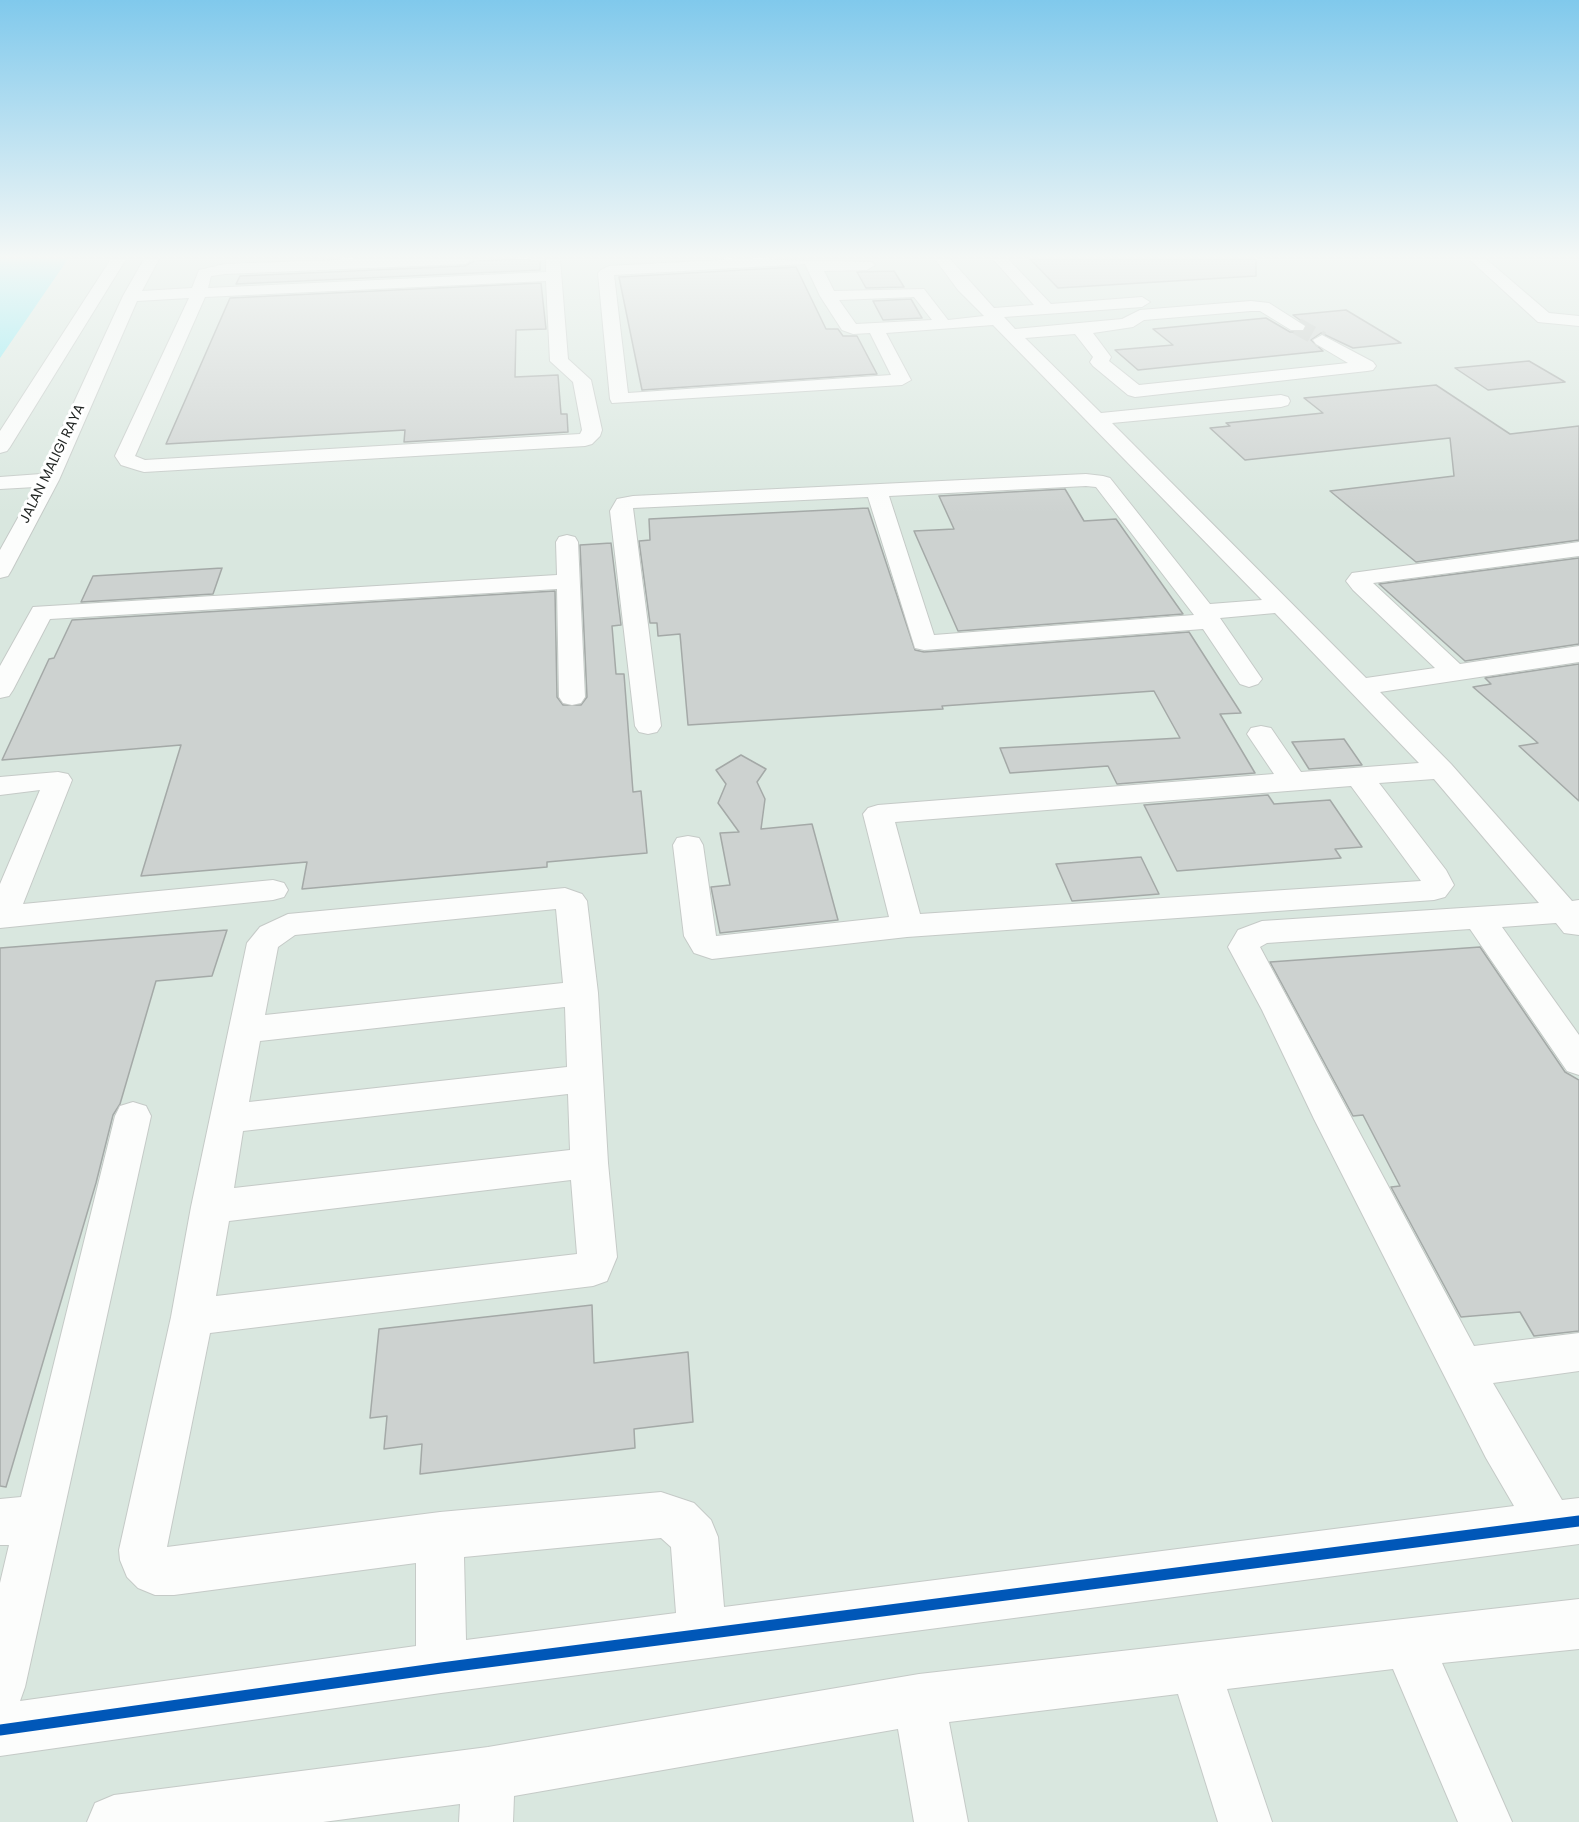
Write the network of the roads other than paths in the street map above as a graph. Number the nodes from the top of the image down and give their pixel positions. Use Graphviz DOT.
graph roads {
  1 [pos="65,344"];
  2 [pos="110,344"];
  3 [pos="176,344"];
  4 [pos="558,344"];
  5 [pos="613,344"];
  6 [pos="883,344"];
  7 [pos="1022,344"];
  8 [pos="1094,344"];
  9 [pos="1329,344"];
  10 [pos="1281,401"];
  11 [pos="1096,419"];
  12 [pos="0,447"];
  13 [pos="49,480"];
  14 [pos="0,483"];
  15 [pos="877,491"];
  16 [pos="567,542"];
  17 [pos="1579,549"];
  18 [pos="0,571"];
  19 [pos="567,581"];
  20 [pos="1282,605"];
  21 [pos="1207,617"];
  22 [pos="1579,654"];
  23 [pos="1455,673"];
  24 [pos="1250,679"];
  25 [pos="1361,687"];
  26 [pos="0,690"];
  27 [pos="572,697"];
  28 [pos="648,726"];
  29 [pos="1261,734"];
  30 [pos="1440,770"];
  31 [pos="1360,778"];
  32 [pos="1293,782"];
  33 [pos="0,786"];
  34 [pos="688,845"];
  35 [pos="273,890"];
  36 [pos="1,917"];
  37 [pos="1574,918"];
  38 [pos="1480,919"];
  39 [pos="907,926"];
  40 [pos="581,993"];
  41 [pos="244,1030"];
  42 [pos="1579,1062"];
  43 [pos="585,1078"];
  44 [pos="133,1116"];
  45 [pos="227,1119"];
  46 [pos="589,1163"];
  47 [pos="210,1207"];
  48 [pos="192,1317"];
  49 [pos="1579,1352"];
  50 [pos="1463,1367"];
  51 [pos="19,1520"];
  52 [pos="1564,1522"];
  53 [pos="440,1536"];
  54 [pos="1579,1624"];
  55 [pos="702,1635"];
  56 [pos="1407,1642"];
  57 [pos="1195,1667"];
  58 [pos="441,1668"];
  59 [pos="0,1688"];
  60 [pos="919,1700"];
  61 [pos="0,1730"];
  62 [pos="487,1798"];
  63 [pos="114,1822"];
  64 [pos="941,1822"];
  65 [pos="1245,1822"];
  66 [pos="1485,1822"];
  1 -- 12 [label="street"];
  2 -- 13 [label="street, JALAN MALIGI RAYA"];
  3 -- 4 [label="street"];
  5 -- 6 [label="street"];
  7 -- 11 [label="street"];
  8 -- 9 [label="street"];
  10 -- 11 [label="street"];
  11 -- 20 [label="street"];
  13 -- 14 [label="street"];
  13 -- 18 [label="street, JALAN MALIGI RAYA"];
  15 -- 21 [label="street"];
  15 -- 21 [label="street"];
  15 -- 28 [label="street"];
  16 -- 19 [label="street"];
  17 -- 23 [label="street"];
  19 -- 26 [label="street"];
  19 -- 27 [label="street"];
  20 -- 21 [label="street"];
  20 -- 25 [label="street"];
  21 -- 24 [label="street"];
  22 -- 23 [label="street"];
  23 -- 25 [label="street"];
  25 -- 30 [label="street"];
  29 -- 32 [label="street"];
  30 -- 31 [label="street"];
  30 -- 37 [label="street"];
  31 -- 32 [label="street"];
  31 -- 39 [label="street"];
  32 -- 39 [label="street"];
  33 -- 36 [label="street"];
  34 -- 39 [label="street"];
  35 -- 36 [label="street"];
  37 -- 38 [label="street"];
  38 -- 42 [label="street"];
  38 -- 50 [label="street"];
  40 -- 41 [label="street"];
  40 -- 41 [label="street"];
  40 -- 43 [label="street"];
  41 -- 45 [label="street"];
  43 -- 45 [label="street"];
  43 -- 46 [label="street"];
  44 -- 51 [label="street"];
  45 -- 47 [label="street"];
  46 -- 47 [label="street"];
  46 -- 48 [label="street"];
  47 -- 48 [label="street"];
  48 -- 53 [label="street"];
  49 -- 50 [label="street"];
  50 -- 52 [label="street"];
  51 -- 59 [label="street"];
  52 -- 55 [label="street"];
  53 -- 55 [label="street"];
  53 -- 58 [label="street"];
  54 -- 56 [label="street"];
  55 -- 58 [label="street"];
  56 -- 57 [label="street"];
  56 -- 66 [label="street"];
  57 -- 60 [label="street"];
  57 -- 65 [label="street"];
  58 -- 61 [label="street"];
  60 -- 62 [label="street"];
  60 -- 64 [label="street"];
  62 -- 63 [label="street"];
}
